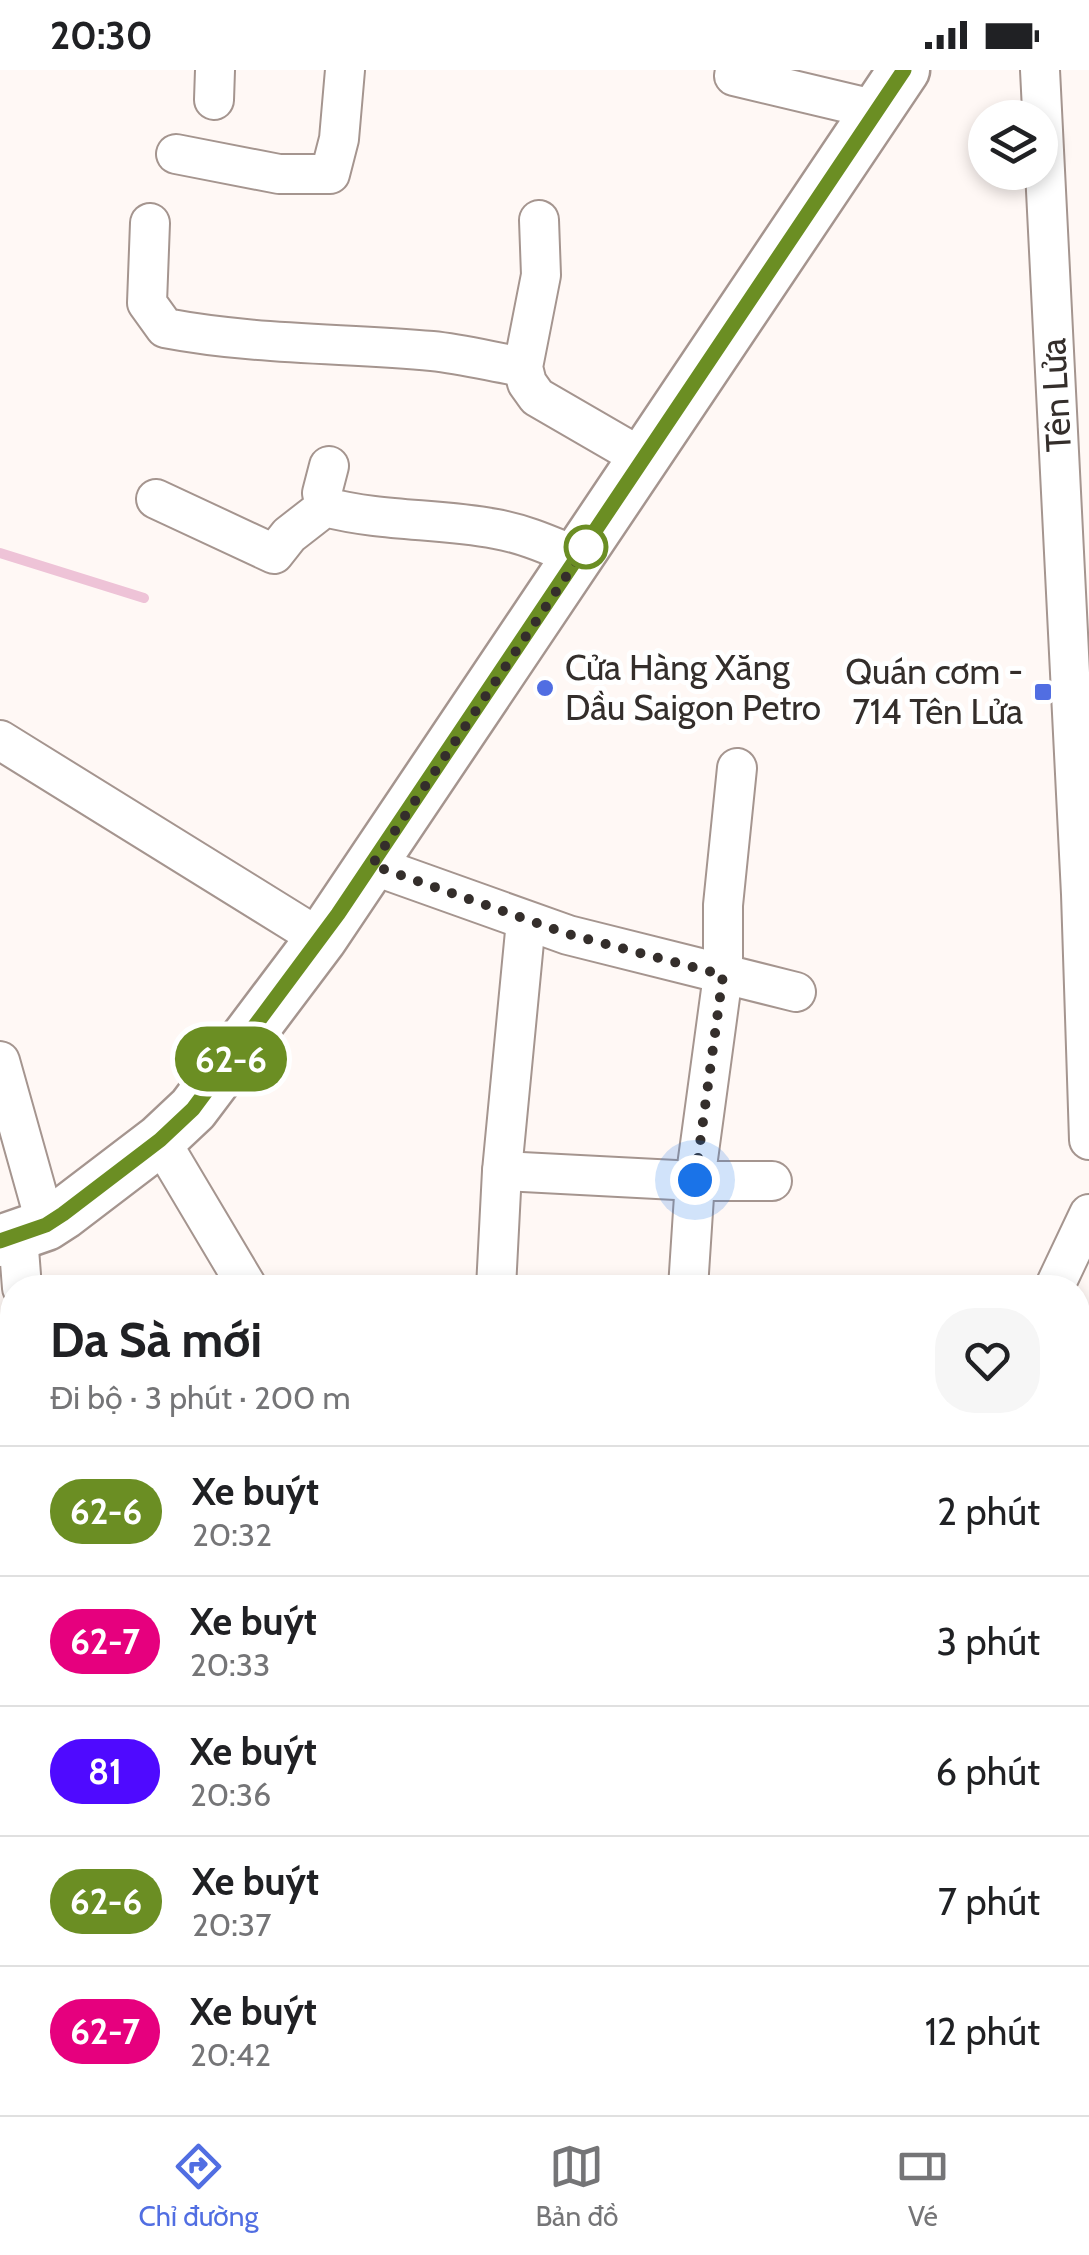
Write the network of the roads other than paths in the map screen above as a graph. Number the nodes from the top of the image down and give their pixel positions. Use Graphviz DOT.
graph roads {
  1 [pos="345,70"];
  2 [pos="735,70"];
  3 [pos="1040,70"];
  4 [pos="891,90"];
  5 [pos="176,154"];
  6 [pos="539,220"];
  7 [pos="150,223"];
  8 [pos="523,367"];
  9 [pos="644,459"];
  10 [pos="329,466"];
  11 [pos="156,499"];
  12 [pos="324,506"];
  13 [pos="578,558"];
  14 [pos="0,740"];
  15 [pos="738,768"];
  16 [pos="372,865"];
  17 [pos="1085,893"];
  18 [pos="526,921"];
  19 [pos="321,939"];
  20 [pos="723,975"];
  21 [pos="796,992"];
  22 [pos="0,1061"];
  23 [pos="160,1140"];
  24 [pos="1089,1140"];
  25 [pos="502,1170"];
  26 [pos="695,1180"];
  27 [pos="772,1180"];
  28 [pos="1089,1214"];
  29 [pos="21,1234"];
  30 [pos="22,1275"];
  31 [pos="240,1275"];
  32 [pos="497,1275"];
  33 [pos="689,1275"];
  34 [pos="1060,1275"];
  1 -- 5 [label="street"];
  2 -- 4 [label="street"];
  3 -- 17 [label="street, Tên Lửa"];
  4 -- 9 [label="main road"];
  6 -- 8 [label="street"];
  7 -- 8 [label="street"];
  8 -- 9 [label="street"];
  9 -- 13 [label="main road"];
  10 -- 12 [label="street"];
  11 -- 12 [label="street"];
  12 -- 13 [label="street"];
  13 -- 16 [label="main road"];
  14 -- 19 [label="street"];
  15 -- 20 [label="street"];
  16 -- 18 [label="street"];
  16 -- 19 [label="main road"];
  17 -- 24 [label="street, Tên Lửa"];
  18 -- 20 [label="street"];
  18 -- 25 [label="street"];
  19 -- 23 [label="main road"];
  20 -- 21 [label="street"];
  20 -- 26 [label="street"];
  22 -- 29 [label="street"];
  23 -- 29 [label="main road"];
  23 -- 31 [label="street"];
  25 -- 26 [label="street"];
  25 -- 32 [label="street"];
  26 -- 27 [label="street"];
  26 -- 33 [label="street"];
  28 -- 34 [label="street"];
  29 -- 30 [label="street"];
}
